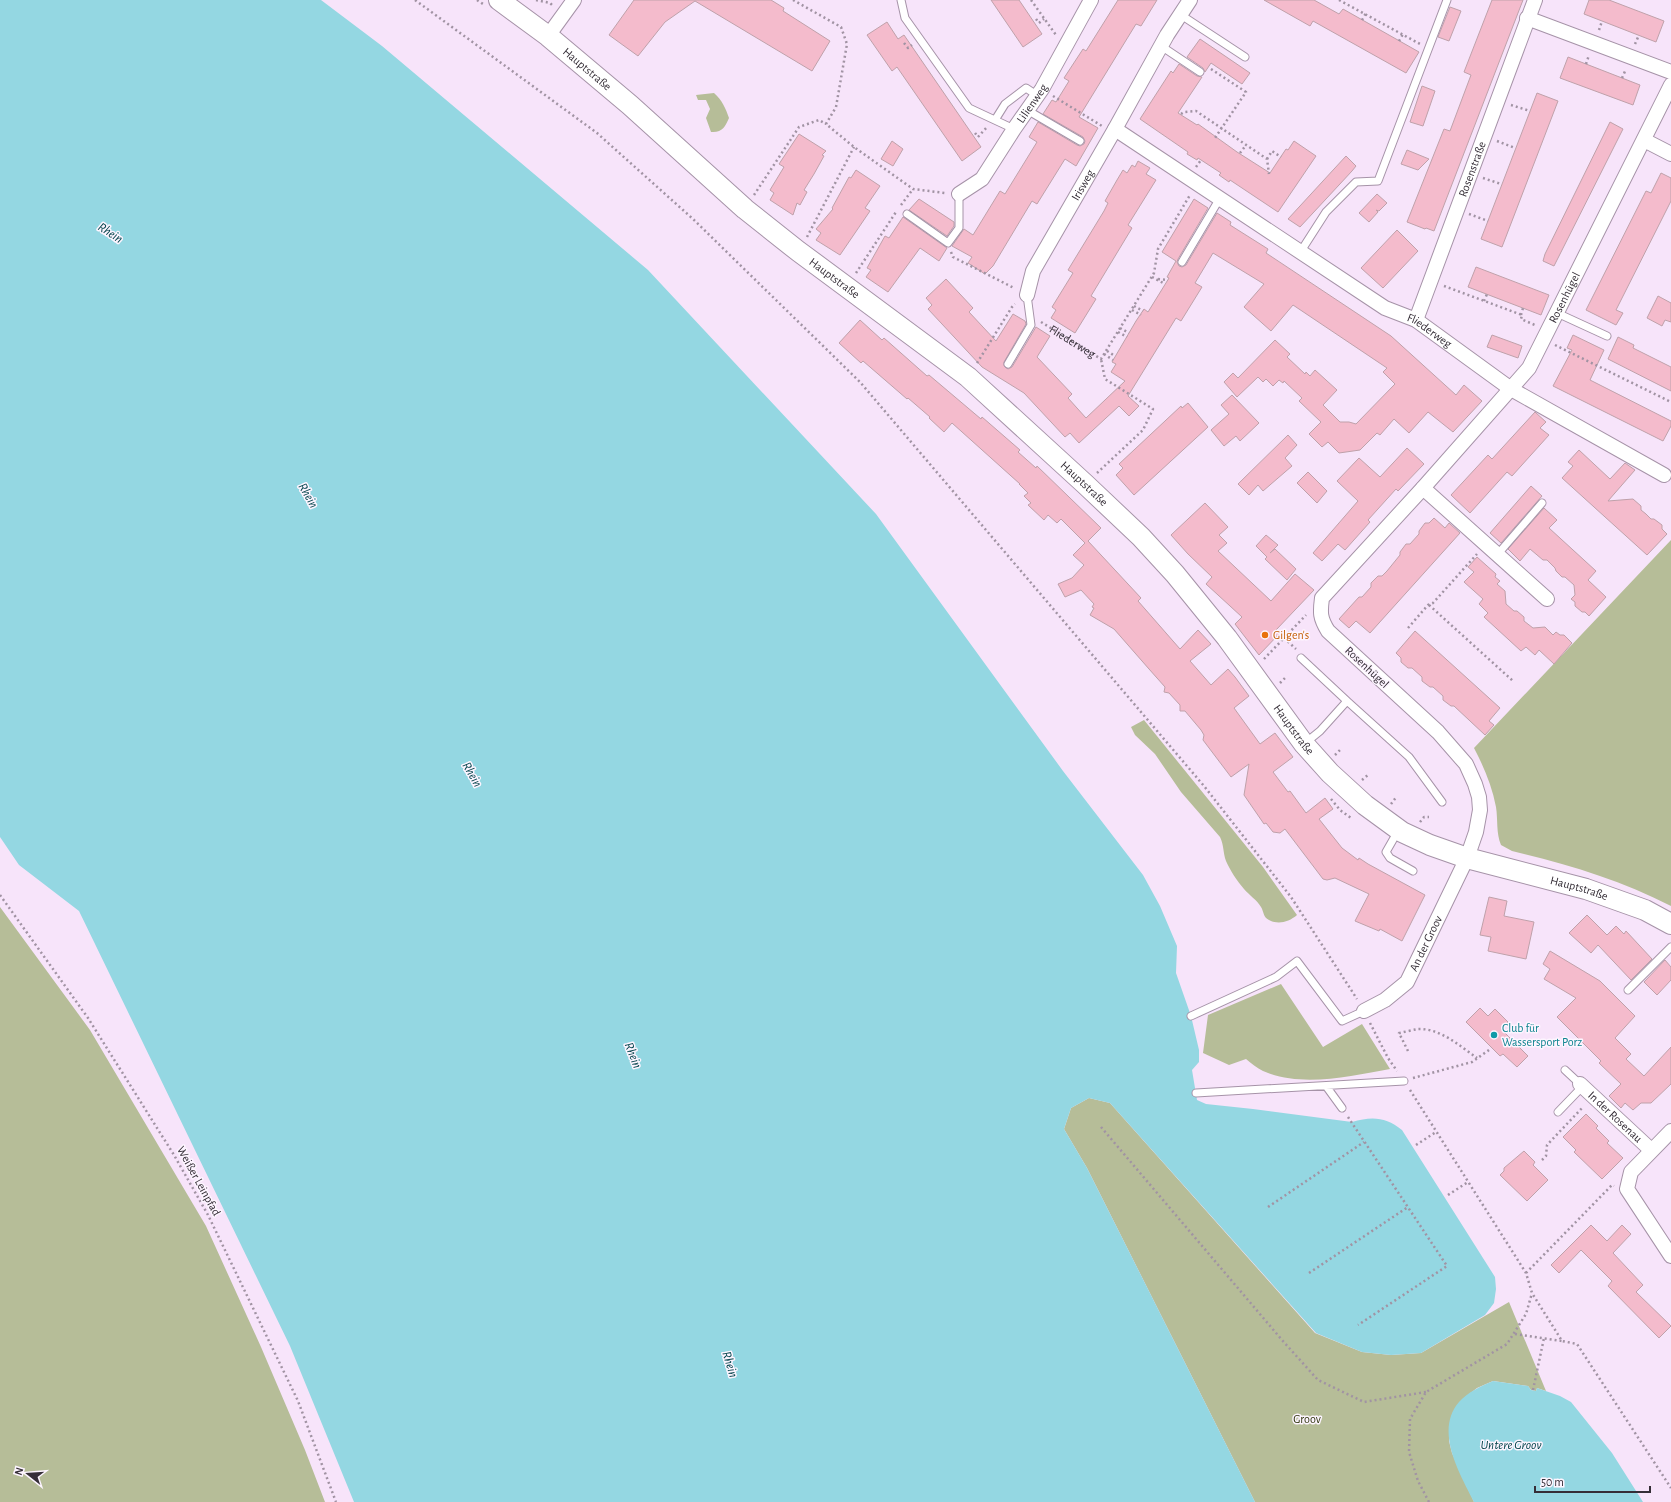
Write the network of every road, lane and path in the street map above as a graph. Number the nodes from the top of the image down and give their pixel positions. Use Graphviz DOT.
graph roads {
  1 [pos="415,0"];
  2 [pos="477,0"];
  3 [pos="574,0"];
  4 [pos="793,0"];
  5 [pos="900,0"];
  6 [pos="1031,0"];
  7 [pos="1091,0"];
  8 [pos="1190,0"];
  9 [pos="1339,0"];
  10 [pos="1447,0"];
  11 [pos="1535,0"];
  12 [pos="493,3"];
  13 [pos="1366,13"];
  14 [pos="1180,14"];
  15 [pos="1527,18"];
  16 [pos="1036,19"];
  17 [pos="1044,19"];
  18 [pos="1362,20"];
  19 [pos="1403,34"];
  20 [pos="548,36"];
  21 [pos="1399,41"];
  22 [pos="1161,46"];
  23 [pos="1065,48"];
  24 [pos="1429,48"];
  25 [pos="1245,57"];
  26 [pos="1208,67"];
  27 [pos="1200,72"];
  28 [pos="1671,72"];
  29 [pos="1671,85"];
  30 [pos="1040,92"];
  31 [pos="1497,100"];
  32 [pos="1028,110"];
  33 [pos="1530,112"];
  34 [pos="1181,114"];
  35 [pos="993,119"];
  36 [pos="826,124"];
  37 [pos="1222,128"];
  38 [pos="1014,129"];
  39 [pos="1114,131"];
  40 [pos="974,133"];
  41 [pos="1484,137"];
  42 [pos="1215,138"];
  43 [pos="1644,140"];
  44 [pos="1080,141"];
  45 [pos="1246,145"];
  46 [pos="854,147"];
  47 [pos="1515,148"];
  48 [pos="1240,153"];
  49 [pos="1671,154"];
  50 [pos="1281,157"];
  51 [pos="1266,159"];
  52 [pos="1269,174"];
  53 [pos="1197,182"];
  54 [pos="913,189"];
  55 [pos="959,194"];
  56 [pos="1220,198"];
  57 [pos="744,209"];
  58 [pos="907,214"];
  59 [pos="948,243"];
  60 [pos="798,251"];
  61 [pos="1302,251"];
  62 [pos="1182,262"];
  63 [pos="1152,277"];
  64 [pos="1156,279"];
  65 [pos="1168,280"];
  66 [pos="1430,280"];
  67 [pos="1166,284"];
  68 [pos="847,287"];
  69 [pos="1027,294"];
  70 [pos="1487,294"];
  71 [pos="1484,301"];
  72 [pos="1134,306"];
  73 [pos="1523,308"];
  74 [pos="1132,310"];
  75 [pos="1143,311"];
  76 [pos="1557,313"];
  77 [pos="1140,315"];
  78 [pos="1520,315"];
  79 [pos="1416,320"];
  80 [pos="1120,328"];
  81 [pos="1118,332"];
  82 [pos="1129,333"];
  83 [pos="1546,335"];
  84 [pos="1607,336"];
  85 [pos="1127,337"];
  86 [pos="1107,350"];
  87 [pos="1104,354"];
  88 [pos="1115,356"];
  89 [pos="1101,359"];
  90 [pos="1112,360"];
  91 [pos="1008,364"];
  92 [pos="974,368"];
  93 [pos="1511,389"];
  94 [pos="1671,402"];
  95 [pos="1664,475"];
  96 [pos="1085,484"];
  97 [pos="1423,488"];
  98 [pos="1542,503"];
  99 [pos="1486,545"];
  100 [pos="1497,555"];
  101 [pos="1322,598"];
  102 [pos="1547,600"];
  103 [pos="1428,605"];
  104 [pos="1408,628"];
  105 [pos="1284,638"];
  106 [pos="1301,658"];
  107 [pos="1260,664"];
  108 [pos="1513,681"];
  109 [pos="1347,701"];
  110 [pos="1304,744"];
  111 [pos="1330,796"];
  112 [pos="1442,802"];
  113 [pos="1429,817"];
  114 [pos="1356,822"];
  115 [pos="1418,825"];
  116 [pos="1399,829"];
  117 [pos="1467,858"];
  118 [pos="1413,871"];
  119 [pos="0,895"];
  120 [pos="1671,924"];
  121 [pos="1671,946"];
  122 [pos="1628,990"];
  123 [pos="1364,1011"];
  124 [pos="1191,1016"];
  125 [pos="1489,1050"];
  126 [pos="1408,1051"];
  127 [pos="1477,1058"];
  128 [pos="1565,1070"];
  129 [pos="1404,1081"];
  130 [pos="1581,1085"];
  131 [pos="1326,1086"];
  132 [pos="1196,1093"];
  133 [pos="1593,1096"];
  134 [pos="1342,1108"];
  135 [pos="1558,1112"];
  136 [pos="1101,1127"];
  137 [pos="1671,1130"];
  138 [pos="1436,1132"];
  139 [pos="1364,1142"];
  140 [pos="1416,1145"];
  141 [pos="1651,1150"];
  142 [pos="1542,1160"];
  143 [pos="1468,1182"];
  144 [pos="1612,1185"];
  145 [pos="1448,1195"];
  146 [pos="1268,1207"];
  147 [pos="1408,1207"];
  148 [pos="1671,1256"];
  149 [pos="1309,1273"];
  150 [pos="1526,1273"];
  151 [pos="1532,1293"];
  152 [pos="1358,1325"];
  153 [pos="1515,1334"];
  154 [pos="1544,1338"];
  155 [pos="1562,1341"];
  156 [pos="1533,1390"];
  157 [pos="1426,1392"];
  158 [pos="1671,1488"];
  159 [pos="336,1502"];
  160 [pos="1429,1502"];
  1 -- 123 [label="path"];
  2 -- 12 [label="path"];
  3 -- 20 [label="street"];
  4 -- 36 [label="path"];
  5 -- 35 [label="lane"];
  6 -- 17 [label="path"];
  7 -- 23 [label="street, Lilienweg"];
  8 -- 14 [label="street, Irisweg"];
  9 -- 13 [label="path"];
  10 -- 24 [label="lane"];
  11 -- 15 [label="street, Rosenstraße"];
  12 -- 20 [label="main road, Hauptstraße"];
  13 -- 18 [label="path"];
  13 -- 19 [label="path"];
  14 -- 22 [label="street, Irisweg"];
  14 -- 25 [label="lane"];
  15 -- 28 [label="street"];
  15 -- 31 [label="street, Rosenstraße"];
  16 -- 17 [label="path"];
  17 -- 23 [label="path"];
  19 -- 21 [label="path"];
  19 -- 24 [label="path"];
  20 -- 57 [label="main road, Hauptstraße"];
  22 -- 27 [label="lane"];
  22 -- 39 [label="street, Irisweg"];
  23 -- 30 [label="street, Lilienweg"];
  24 -- 61 [label="lane"];
  26 -- 37 [label="path"];
  29 -- 43 [label="street, Rosenhügel"];
  30 -- 32 [label="street, Lilienweg"];
  30 -- 35 [label="lane"];
  30 -- 39 [label="path"];
  31 -- 33 [label="path"];
  31 -- 41 [label="street, Rosenstraße"];
  32 -- 38 [label="street, Lilienweg"];
  32 -- 44 [label="lane"];
  34 -- 37 [label="path"];
  35 -- 38 [label="lane"];
  35 -- 40 [label="path"];
  36 -- 46 [label="path"];
  36 -- 57 [label="path"];
  37 -- 42 [label="path"];
  37 -- 45 [label="path"];
  38 -- 55 [label="street, Lilienweg"];
  39 -- 53 [label="street, Fliederweg"];
  39 -- 69 [label="street, Irisweg"];
  41 -- 47 [label="path"];
  41 -- 66 [label="street, Rosenstraße"];
  43 -- 49 [label="street"];
  43 -- 76 [label="street, Rosenhügel"];
  45 -- 48 [label="path"];
  45 -- 51 [label="path"];
  46 -- 54 [label="path"];
  46 -- 60 [label="path"];
  50 -- 51 [label="path"];
  51 -- 52 [label="path"];
  53 -- 56 [label="street, Fliederweg"];
  53 -- 63 [label="path, Fliederweg"];
  54 -- 55 [label="path"];
  54 -- 68 [label="path"];
  55 -- 59 [label="lane"];
  56 -- 61 [label="street, Fliederweg"];
  56 -- 62 [label="lane"];
  57 -- 60 [label="main road, Hauptstraße"];
  58 -- 59 [label="lane"];
  59 -- 69 [label="path"];
  60 -- 68 [label="main road, Hauptstraße"];
  61 -- 79 [label="street, Fliederweg"];
  63 -- 64 [label="path"];
  63 -- 72 [label="path, Fliederweg"];
  64 -- 65 [label="path"];
  64 -- 67 [label="path"];
  66 -- 71 [label="path"];
  66 -- 79 [label="street, Rosenstraße"];
  68 -- 96 [label="main road, Hauptstraße"];
  69 -- 89 [label="path, Fliederweg"];
  69 -- 91 [label="lane"];
  69 -- 92 [label="path"];
  70 -- 71 [label="path"];
  71 -- 78 [label="path"];
  72 -- 74 [label="path, Fliederweg"];
  72 -- 75 [label="path"];
  73 -- 78 [label="path"];
  74 -- 77 [label="path"];
  74 -- 80 [label="path, Fliederweg"];
  76 -- 83 [label="street, Rosenhügel"];
  76 -- 84 [label="lane"];
  78 -- 83 [label="path"];
  79 -- 93 [label="street, Fliederweg"];
  80 -- 81 [label="path, Fliederweg"];
  80 -- 82 [label="path"];
  81 -- 85 [label="path"];
  81 -- 86 [label="path, Fliederweg"];
  83 -- 93 [label="street, Rosenhügel"];
  83 -- 94 [label="path"];
  86 -- 87 [label="path, Fliederweg"];
  86 -- 88 [label="path"];
  87 -- 89 [label="path, Fliederweg"];
  87 -- 90 [label="path"];
  89 -- 96 [label="path"];
  93 -- 95 [label="street, Fliederweg"];
  93 -- 97 [label="street, Rosenhügel"];
  96 -- 110 [label="main road, Hauptstraße"];
  97 -- 99 [label="street"];
  97 -- 101 [label="street, Rosenhügel"];
  98 -- 100 [label="lane"];
  99 -- 100 [label="street"];
  99 -- 103 [label="path"];
  100 -- 102 [label="street"];
  101 -- 105 [label="path"];
  101 -- 117 [label="street, Rosenhügel"];
  103 -- 104 [label="path"];
  103 -- 108 [label="path"];
  105 -- 106 [label="path"];
  105 -- 107 [label="path"];
  106 -- 109 [label="lane"];
  109 -- 110 [label="lane"];
  109 -- 112 [label="lane"];
  110 -- 116 [label="main road, Hauptstraße"];
  111 -- 114 [label="path"];
  113 -- 115 [label="path"];
  116 -- 117 [label="main road, Hauptstraße"];
  116 -- 118 [label="lane"];
  117 -- 120 [label="main road, Hauptstraße"];
  117 -- 123 [label="street, An der Groov"];
  119 -- 159 [label="path, Weißer Leinpfad"];
  121 -- 122 [label="lane"];
  123 -- 124 [label="lane"];
  123 -- 129 [label="path"];
  125 -- 127 [label="path"];
  126 -- 127 [label="path"];
  127 -- 129 [label="path"];
  128 -- 130 [label="lane"];
  129 -- 131 [label="lane"];
  129 -- 138 [label="path"];
  130 -- 133 [label="street, In der Rosenau"];
  130 -- 135 [label="lane"];
  131 -- 132 [label="lane"];
  131 -- 134 [label="lane"];
  133 -- 141 [label="street, In der Rosenau"];
  133 -- 142 [label="path"];
  134 -- 139 [label="path"];
  136 -- 157 [label="path"];
  137 -- 141 [label="street, In der Rosenau"];
  138 -- 140 [label="path"];
  138 -- 143 [label="path"];
  139 -- 146 [label="path"];
  139 -- 147 [label="path"];
  141 -- 148 [label="street, In der Rosenau"];
  143 -- 145 [label="path"];
  143 -- 150 [label="path"];
  144 -- 150 [label="path"];
  147 -- 149 [label="path"];
  147 -- 152 [label="path"];
  150 -- 151 [label="path"];
  151 -- 153 [label="path"];
  151 -- 155 [label="path"];
  153 -- 154 [label="path"];
  153 -- 157 [label="path"];
  154 -- 155 [label="path"];
  154 -- 156 [label="path"];
  155 -- 158 [label="path"];
  157 -- 160 [label="path"];
}
